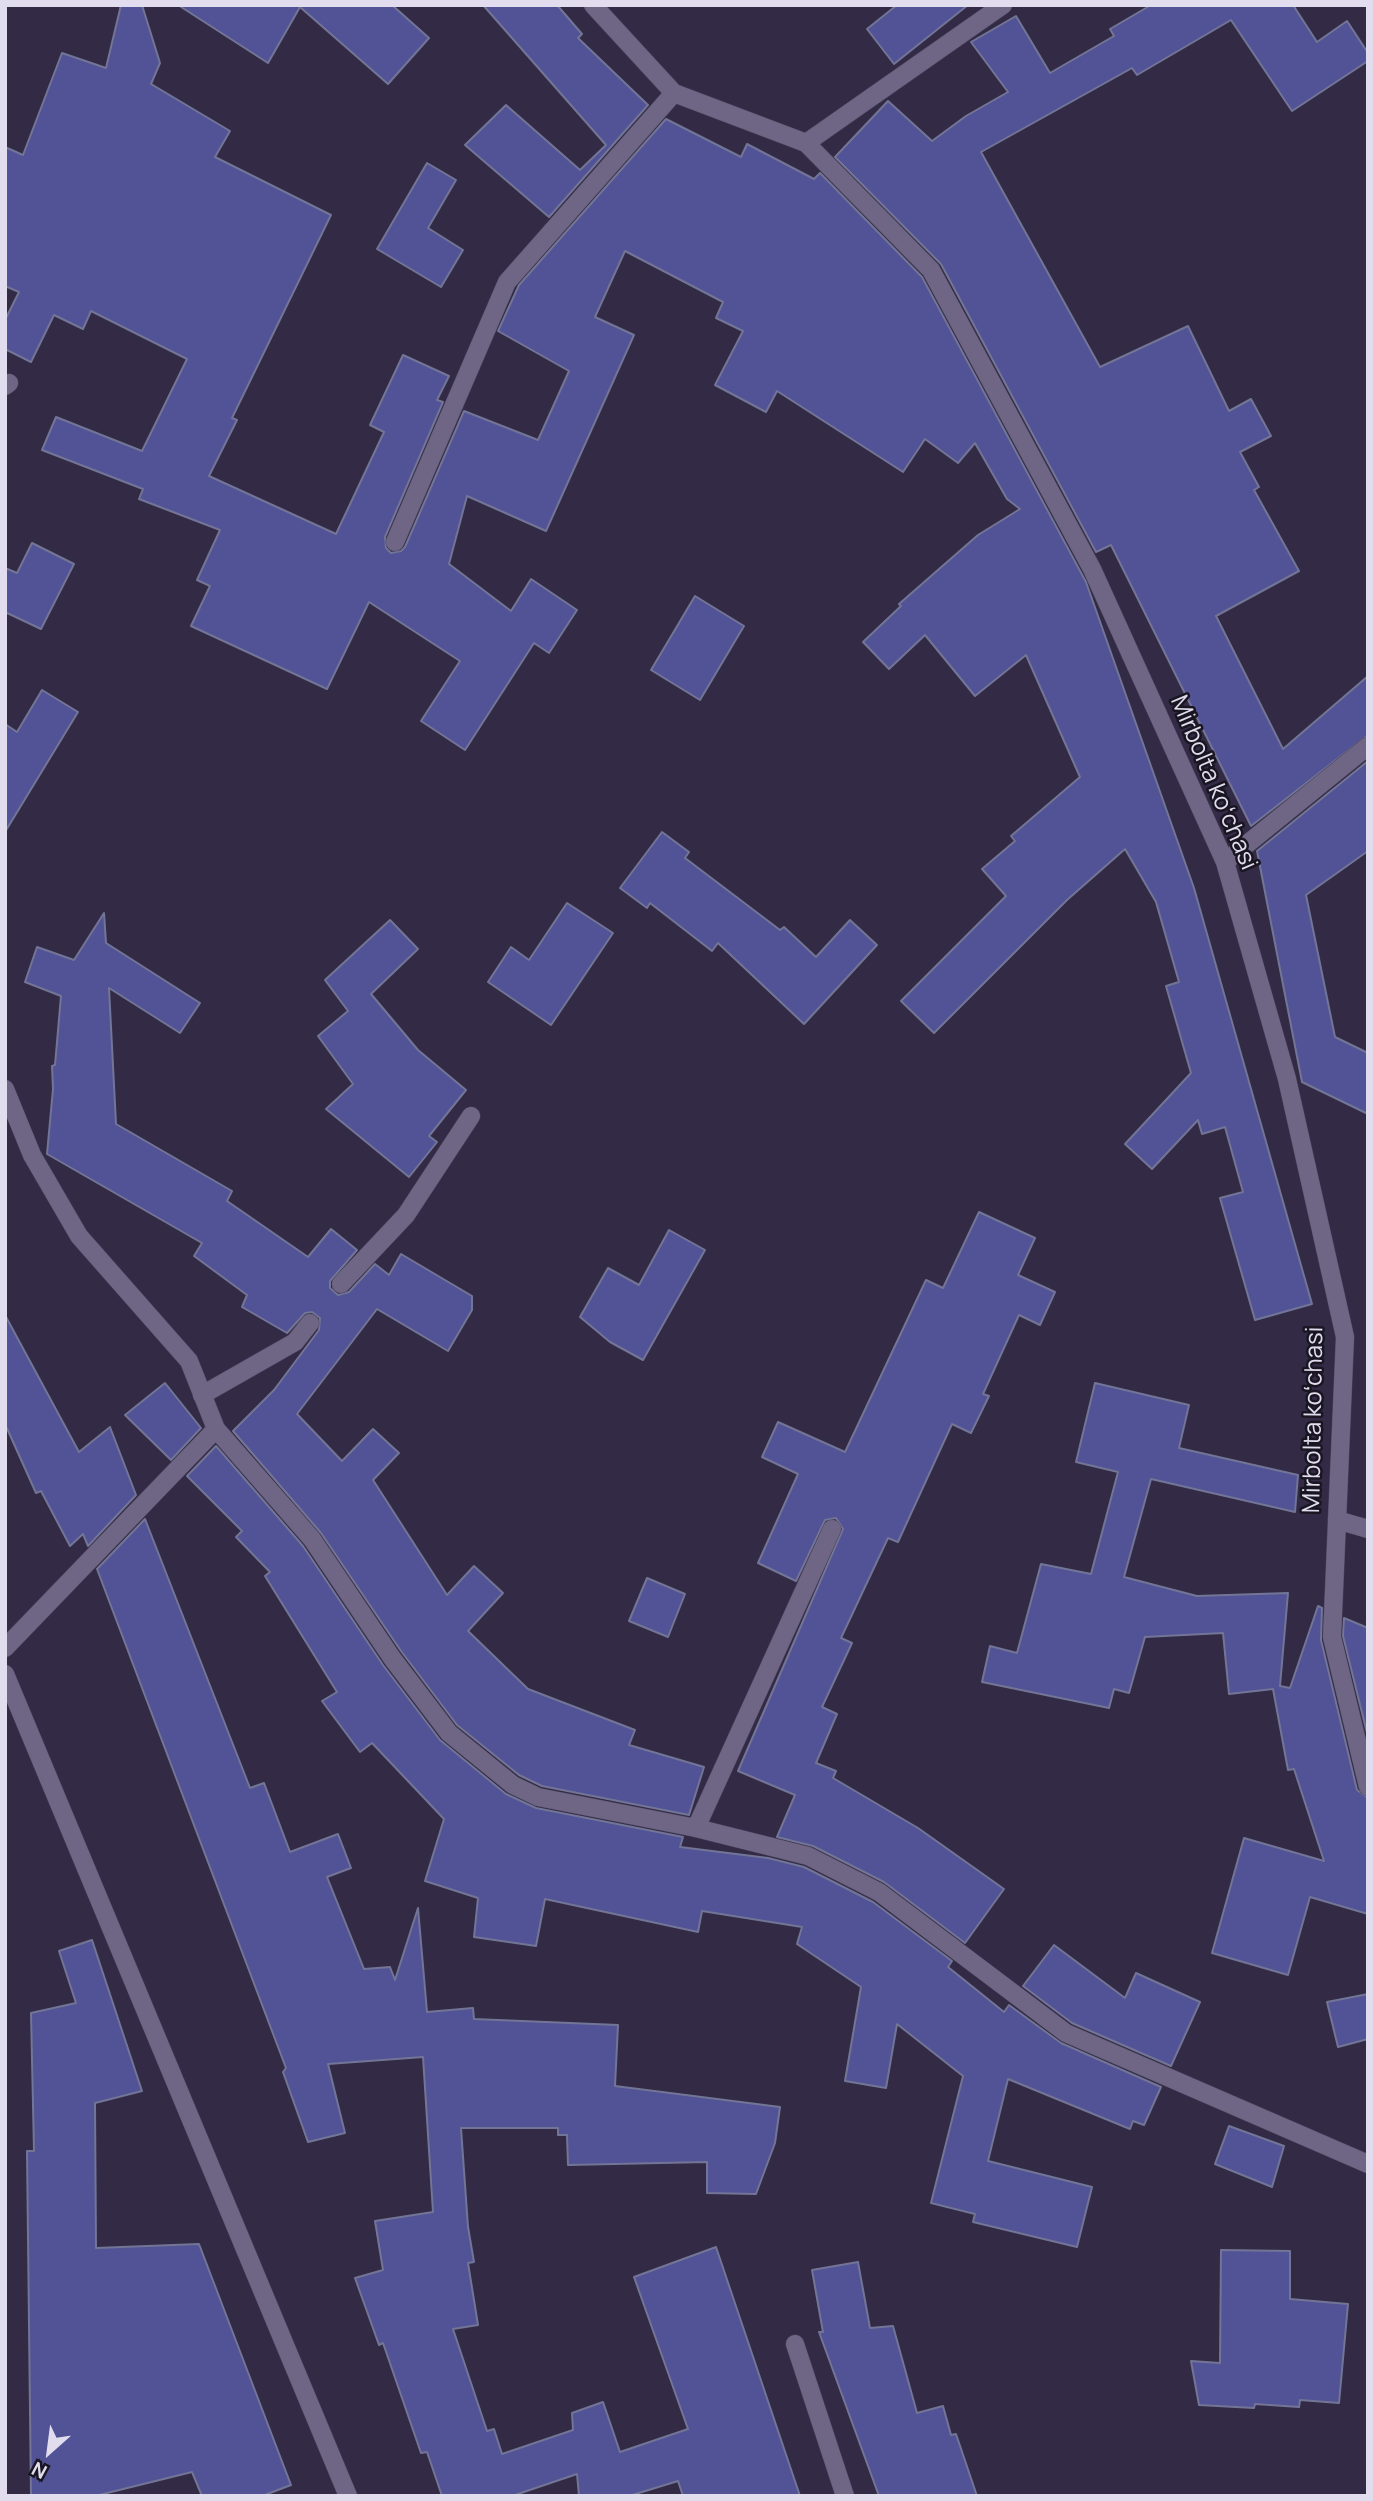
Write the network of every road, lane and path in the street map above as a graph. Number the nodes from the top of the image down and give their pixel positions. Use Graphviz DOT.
graph roads {
  1 [pos="593,5"];
  2 [pos="1003,5"];
  3 [pos="674,93"];
  4 [pos="807,144"];
  5 [pos="395,542"];
  6 [pos="1368,746"];
  7 [pos="1225,862"];
  8 [pos="5,1089"];
  9 [pos="471,1116"];
  10 [pos="341,1283"];
  11 [pos="310,1323"];
  12 [pos="202,1395"];
  13 [pos="216,1429"];
  14 [pos="1337,1520"];
  15 [pos="832,1529"];
  16 [pos="1368,1529"];
  17 [pos="5,1648"];
  18 [pos="5,1674"];
  19 [pos="1368,1787"];
  20 [pos="696,1828"];
  21 [pos="1368,2164"];
  22 [pos="795,2344"];
  23 [pos="348,2496"];
  24 [pos="845,2496"];
  1 -- 3 [label="street, Mirbolta koʻchasi"];
  2 -- 4 [label="street"];
  3 -- 4 [label="street, Mirbolta koʻchasi"];
  3 -- 5 [label="street"];
  4 -- 7 [label="street, Mirbolta koʻchasi"];
  6 -- 7 [label="street"];
  7 -- 14 [label="street, Mirbolta koʻchasi"];
  8 -- 12 [label="street"];
  9 -- 10 [label="street"];
  11 -- 12 [label="street"];
  12 -- 13 [label="street"];
  13 -- 17 [label="street"];
  13 -- 20 [label="street"];
  14 -- 16 [label="street"];
  14 -- 19 [label="street, Mirbolta koʻchasi"];
  15 -- 20 [label="street"];
  18 -- 23 [label="street"];
  20 -- 21 [label="street"];
  22 -- 24 [label="street"];
}
